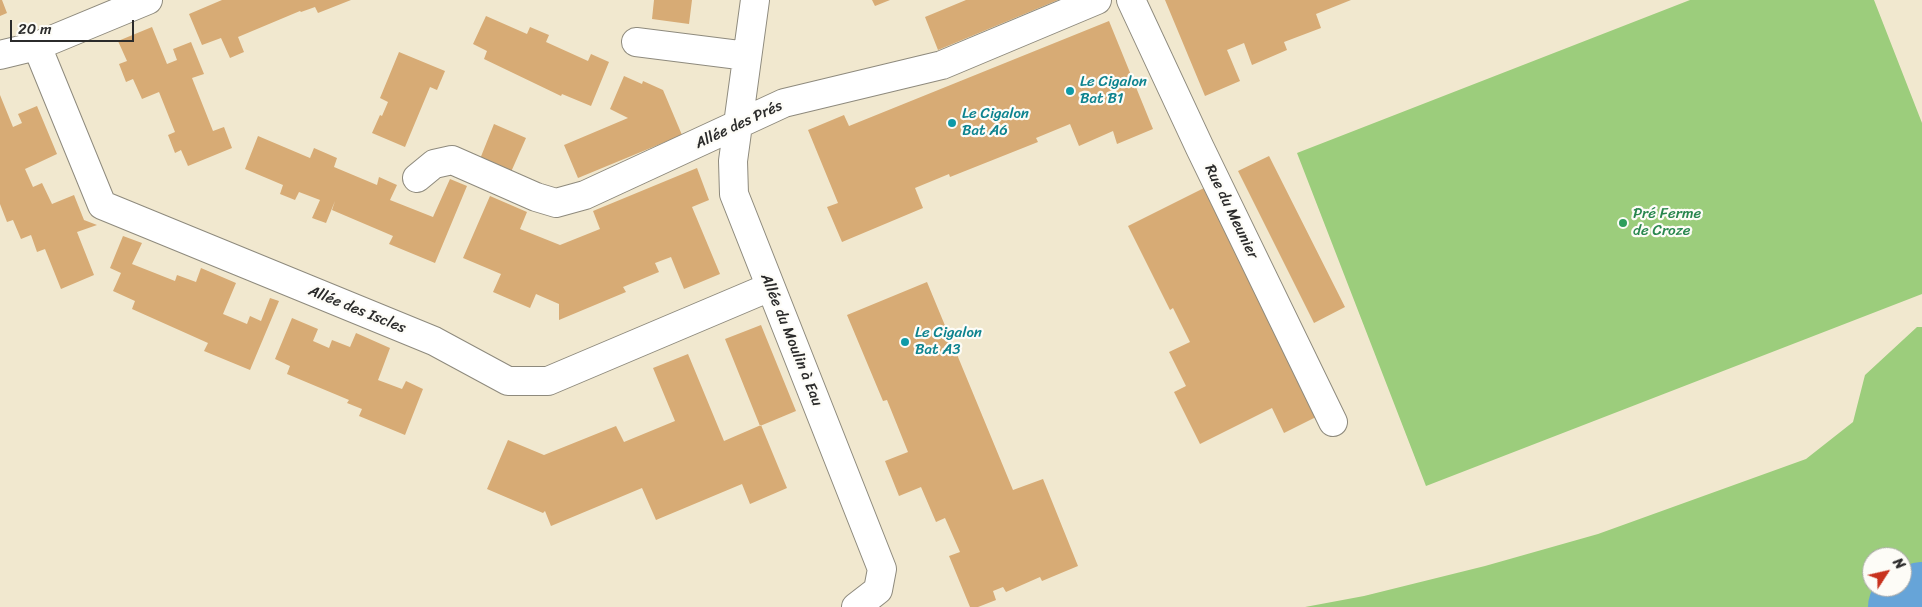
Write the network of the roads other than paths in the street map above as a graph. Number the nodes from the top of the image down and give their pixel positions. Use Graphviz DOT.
graph roads {
  1 [pos="148,0"];
  2 [pos="755,0"];
  3 [pos="1098,0"];
  4 [pos="1131,0"];
  5 [pos="636,42"];
  6 [pos="37,46"];
  7 [pos="0,55"];
  8 [pos="747,56"];
  9 [pos="737,125"];
  10 [pos="418,178"];
  11 [pos="770,287"];
  12 [pos="1333,422"];
  13 [pos="856,607"];
  1 -- 6 [label="street"];
  2 -- 8 [label="street, Allée du Moulin à Eau"];
  3 -- 9 [label="street, Allée des Prés"];
  4 -- 12 [label="street, Rue du Meunier"];
  5 -- 8 [label="street"];
  6 -- 7 [label="street"];
  6 -- 11 [label="street, Allée des Iscles"];
  8 -- 9 [label="street, Allée du Moulin à Eau"];
  9 -- 10 [label="street, Allée des Prés"];
  9 -- 11 [label="street, Allée du Moulin à Eau"];
  11 -- 13 [label="street, Allée du Moulin à Eau"];
}
